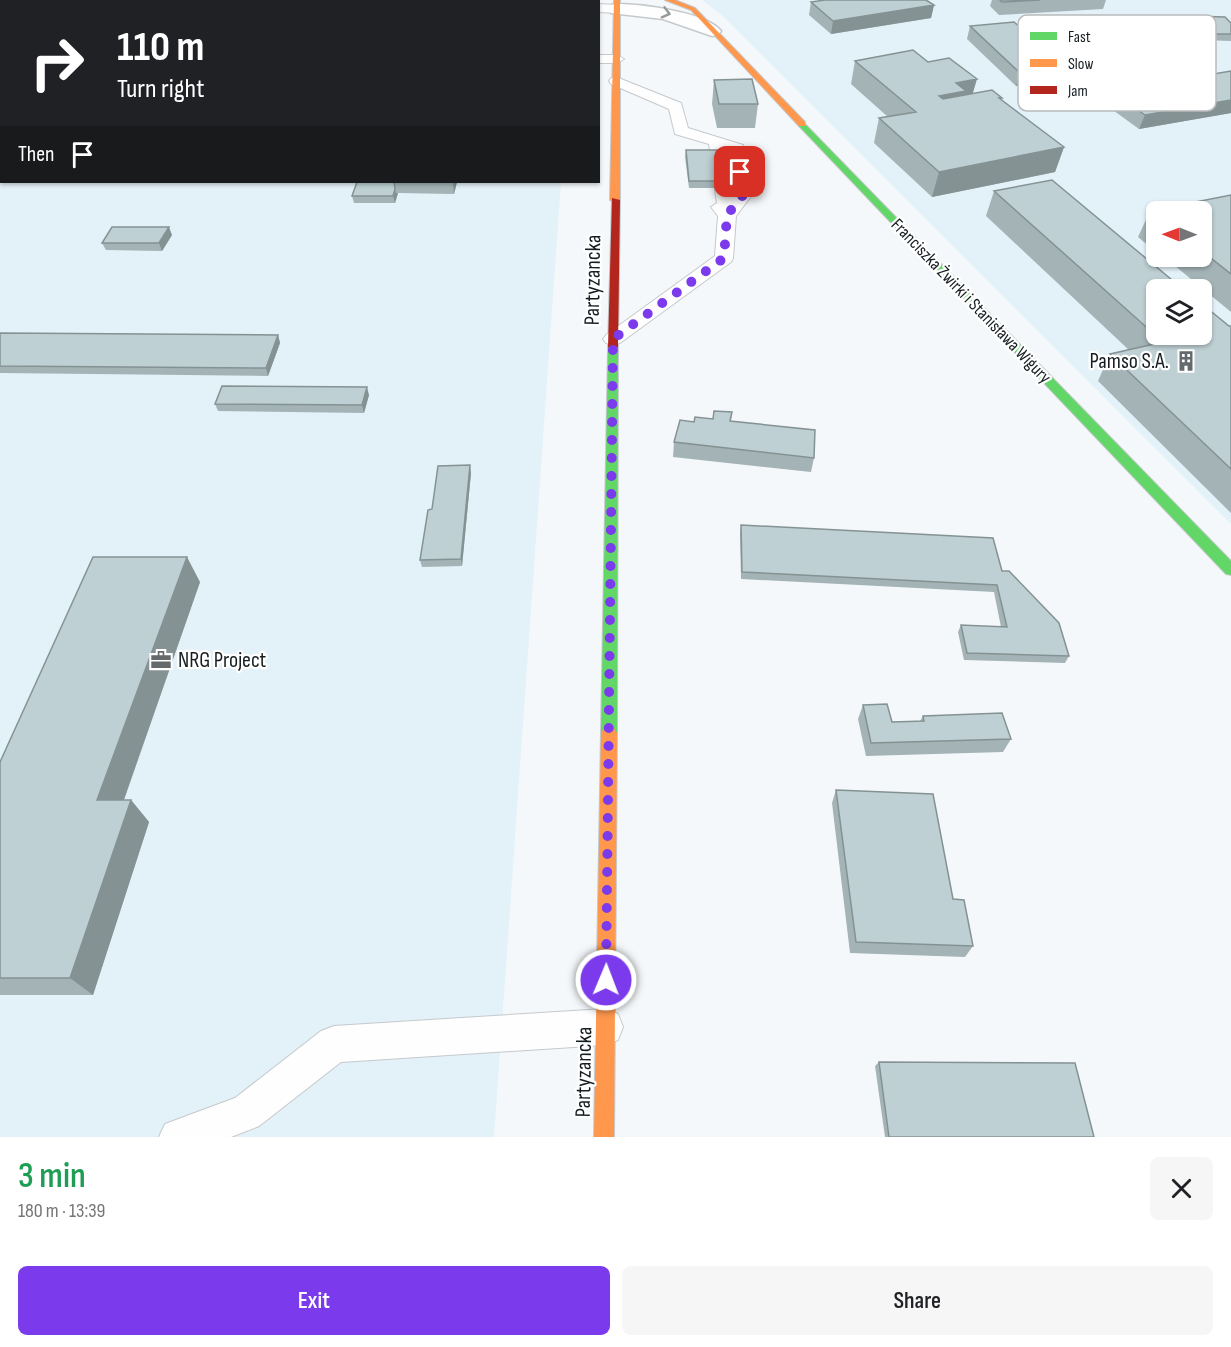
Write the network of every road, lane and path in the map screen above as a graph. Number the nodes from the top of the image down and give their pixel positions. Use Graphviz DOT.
graph roads {
  1 [pos="668,0"];
  2 [pos="617,4"];
  3 [pos="600,8"];
  4 [pos="712,31"];
  5 [pos="600,59"];
  6 [pos="617,59"];
  7 [pos="616,81"];
  8 [pos="613,339"];
  9 [pos="1231,570"];
  10 [pos="605,1027"];
  11 [pos="178,1137"];
  12 [pos="604,1137"];
  1 -- 4 [label="main road, Franciszka Żwirki i Stanisława Wigury"];
  2 -- 3 [label="lane"];
  2 -- 4 [label="street, Franciszka Żwirki i Stanisława Wigury, one-way"];
  2 -- 6 [label="main road, Partyzancka"];
  4 -- 9 [label="main road, Franciszka Żwirki i Stanisława Wigury"];
  5 -- 6 [label="lane"];
  6 -- 7 [label="main road, Partyzancka"];
  7 -- 8 [label="main road, Partyzancka"];
  7 -- 8 [label="lane"];
  8 -- 10 [label="main road, Partyzancka"];
  10 -- 11 [label="lane"];
  10 -- 12 [label="main road, Partyzancka"];
}
